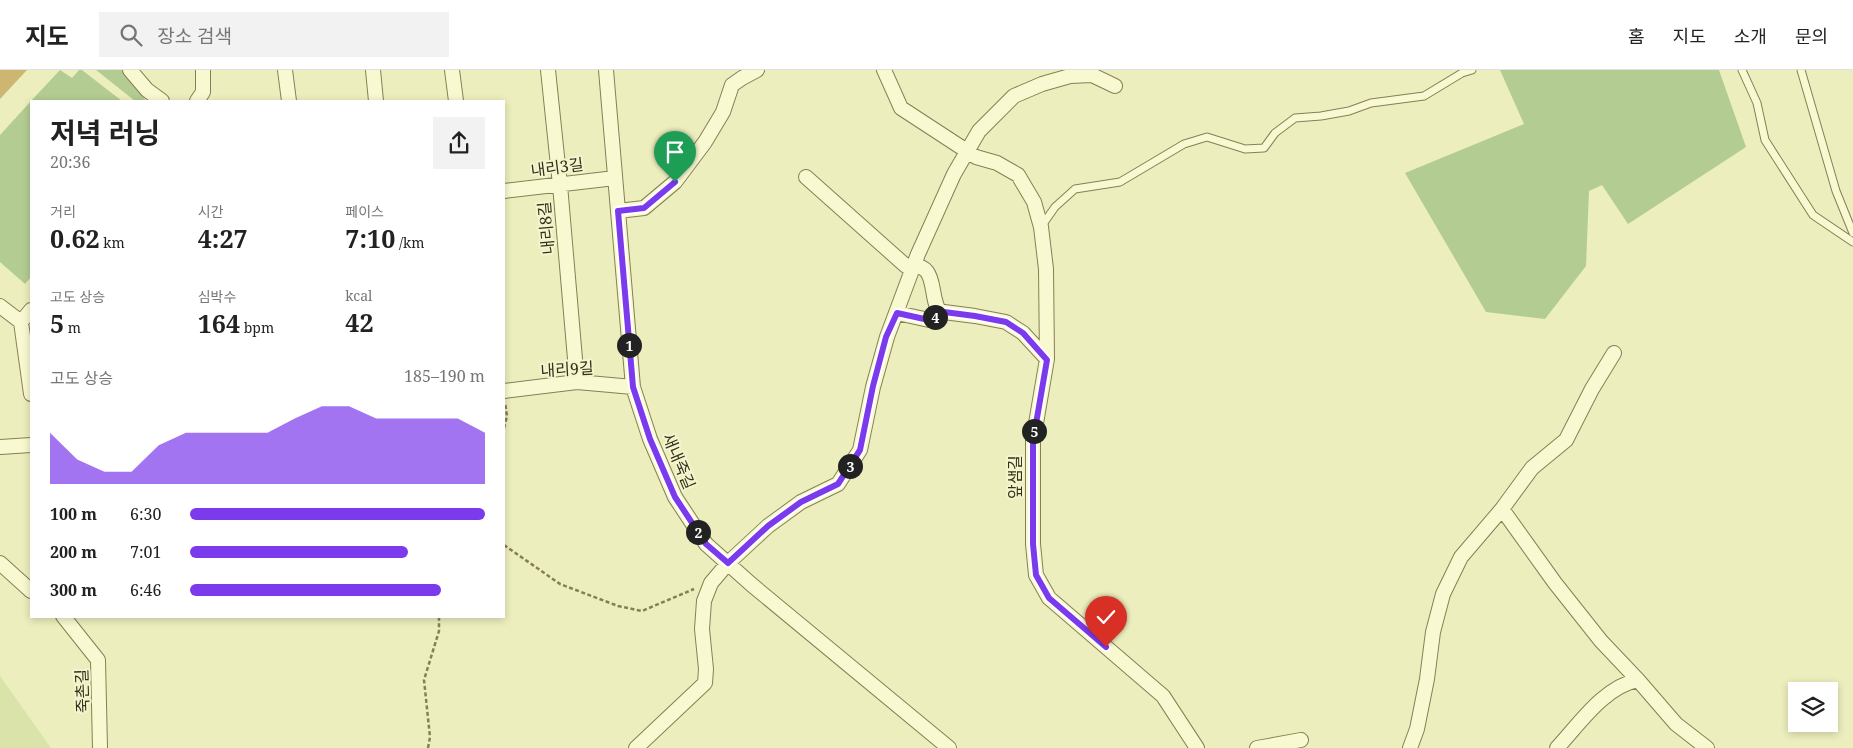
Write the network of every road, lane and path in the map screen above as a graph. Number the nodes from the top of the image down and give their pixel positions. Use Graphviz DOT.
graph roads {
  1 [pos="130,70"];
  2 [pos="203,70"];
  3 [pos="285,70"];
  4 [pos="373,70"];
  5 [pos="452,70"];
  6 [pos="548,70"];
  7 [pos="606,70"];
  8 [pos="757,70"];
  9 [pos="884,70"];
  10 [pos="1472,70"];
  11 [pos="1742,70"];
  12 [pos="1801,70"];
  13 [pos="1115,86"];
  14 [pos="161,100"];
  15 [pos="198,100"];
  16 [pos="289,100"];
  17 [pos="376,100"];
  18 [pos="456,100"];
  19 [pos="967,151"];
  20 [pos="806,177"];
  21 [pos="615,178"];
  22 [pos="560,185"];
  23 [pos="505,191"];
  24 [pos="618,211"];
  25 [pos="1041,228"];
  26 [pos="1853,233"];
  27 [pos="1853,242"];
  28 [pos="914,264"];
  29 [pos="0,306"];
  30 [pos="30,311"];
  31 [pos="897,313"];
  32 [pos="941,314"];
  33 [pos="21,322"];
  34 [pos="1614,353"];
  35 [pos="1047,360"];
  36 [pos="577,382"];
  37 [pos="30,387"];
  38 [pos="633,387"];
  39 [pos="505,391"];
  40 [pos="505,399"];
  41 [pos="505,424"];
  42 [pos="30,444"];
  43 [pos="0,447"];
  44 [pos="1502,509"];
  45 [pos="505,545"];
  46 [pos="0,563"];
  47 [pos="728,563"];
  48 [pos="30,589"];
  49 [pos="708,590"];
  50 [pos="65,618"];
  51 [pos="439,618"];
  52 [pos="1638,680"];
  53 [pos="1301,740"];
  54 [pos="100,748"];
  55 [pos="428,748"];
  56 [pos="636,748"];
  57 [pos="949,748"];
  58 [pos="1197,748"];
  59 [pos="1257,748"];
  60 [pos="1410,748"];
  61 [pos="1557,748"];
  62 [pos="1707,748"];
  1 -- 14 [label="street"];
  2 -- 15 [label="street"];
  3 -- 16 [label="street"];
  4 -- 17 [label="street"];
  5 -- 18 [label="street"];
  6 -- 22 [label="street, 내리8길"];
  7 -- 21 [label="street, 새내죽길"];
  8 -- 24 [label="street"];
  9 -- 19 [label="street, 앞샘길"];
  10 -- 25 [label="lane"];
  11 -- 27 [label="lane"];
  12 -- 26 [label="lane"];
  13 -- 19 [label="street"];
  19 -- 25 [label="street, 앞샘길"];
  19 -- 28 [label="street"];
  20 -- 28 [label="street"];
  21 -- 22 [label="street, 내리3길"];
  21 -- 24 [label="street, 새내죽길"];
  22 -- 23 [label="street, 내리3길"];
  22 -- 36 [label="street, 내리8길"];
  24 -- 38 [label="street, 새내죽길"];
  25 -- 35 [label="street, 앞샘길"];
  28 -- 31 [label="street"];
  28 -- 32 [label="street"];
  29 -- 33 [label="street"];
  30 -- 33 [label="street"];
  31 -- 32 [label="street"];
  31 -- 47 [label="street"];
  32 -- 35 [label="street"];
  33 -- 37 [label="street"];
  34 -- 44 [label="street"];
  35 -- 58 [label="street, 앞샘길"];
  36 -- 38 [label="street, 내리9길"];
  36 -- 39 [label="street, 내리9길"];
  38 -- 47 [label="street, 새내죽길"];
  40 -- 41 [label="path"];
  42 -- 43 [label="street"];
  44 -- 52 [label="street"];
  44 -- 60 [label="street"];
  45 -- 49 [label="path"];
  46 -- 48 [label="street"];
  47 -- 49 [label="street"];
  47 -- 57 [label="street, 새내죽길"];
  49 -- 56 [label="street"];
  50 -- 54 [label="street, 죽촌길"];
  51 -- 55 [label="path"];
  52 -- 61 [label="street"];
  52 -- 62 [label="street"];
  53 -- 59 [label="street"];
}
